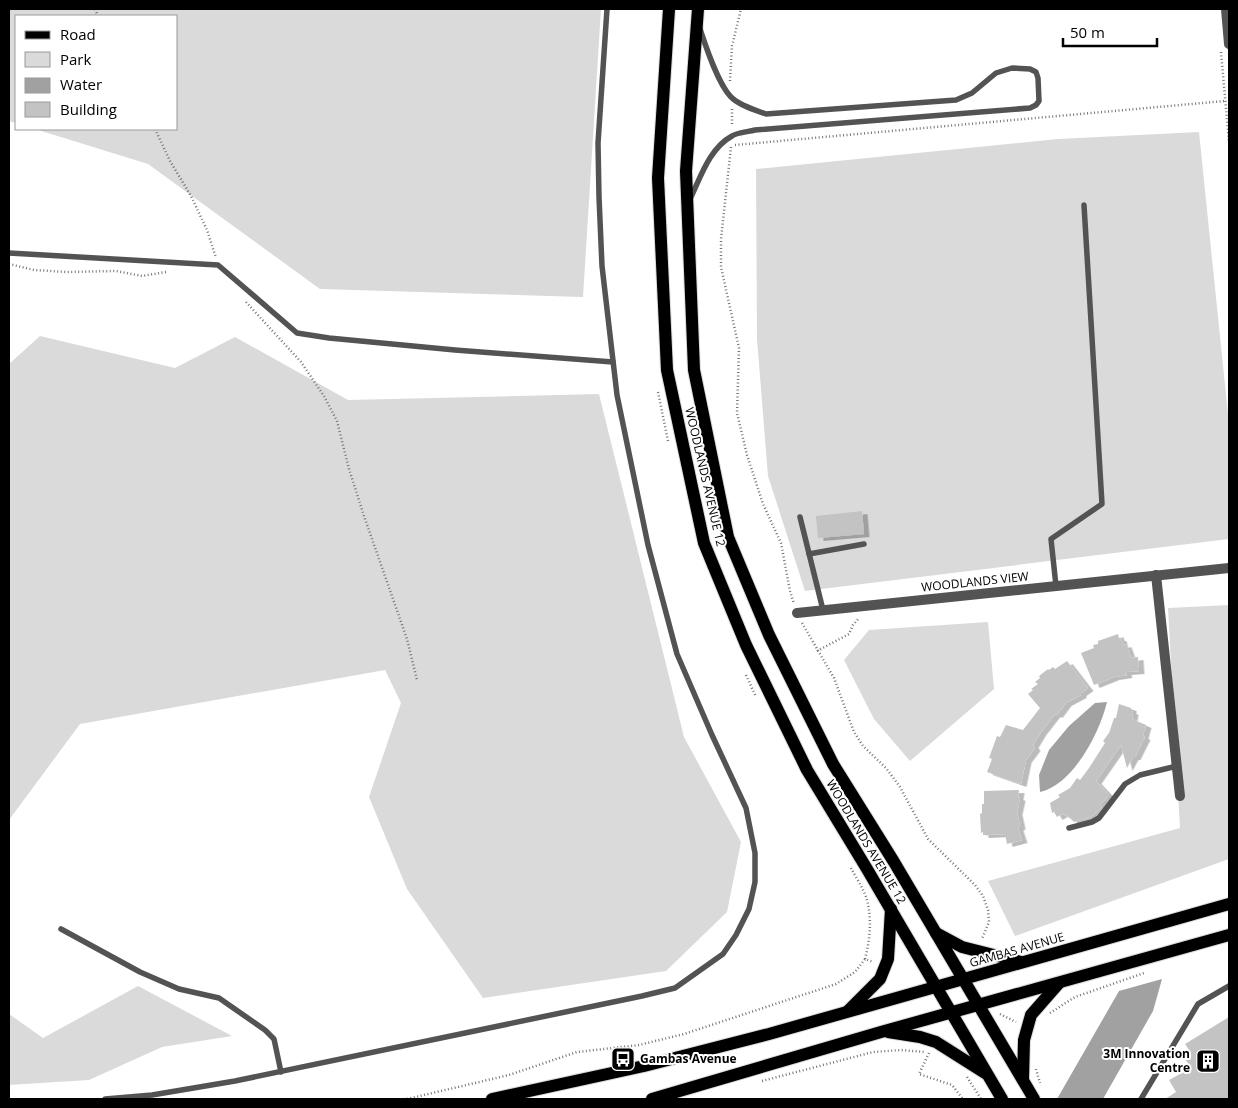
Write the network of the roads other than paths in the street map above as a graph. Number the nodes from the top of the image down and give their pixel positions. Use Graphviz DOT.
graph roads {
  1 [pos="608,9"];
  2 [pos="668,9"];
  3 [pos="698,9"];
  4 [pos="1226,9"];
  5 [pos="698,25"];
  6 [pos="1225,46"];
  7 [pos="688,204"];
  8 [pos="1084,205"];
  9 [pos="9,252"];
  10 [pos="613,362"];
  11 [pos="800,517"];
  12 [pos="864,544"];
  13 [pos="809,554"];
  14 [pos="1229,568"];
  15 [pos="1156,575"];
  16 [pos="1056,586"];
  17 [pos="822,610"];
  18 [pos="796,613"];
  19 [pos="1177,766"];
  20 [pos="1180,796"];
  21 [pos="1069,828"];
  22 [pos="1229,904"];
  23 [pos="891,909"];
  24 [pos="61,929"];
  25 [pos="936,933"];
  26 [pos="1229,935"];
  27 [pos="1023,962"];
  28 [pos="963,979"];
  29 [pos="1059,982"];
  30 [pos="1229,986"];
  31 [pos="936,987"];
  32 [pos="978,1005"];
  33 [pos="846,1012"];
  34 [pos="951,1013"];
  35 [pos="884,1032"];
  36 [pos="281,1072"];
  37 [pos="987,1075"];
  38 [pos="1023,1080"];
  39 [pos="105,1099"];
  40 [pos="492,1099"];
  41 [pos="652,1099"];
  42 [pos="1002,1099"];
  43 [pos="1034,1099"];
  44 [pos="1141,1099"];
  1 -- 10 [label="lane"];
  2 -- 23 [label="main road, WOODLANDS AVENUE 12"];
  3 -- 5 [label="main road, WOODLANDS AVENUE 12"];
  4 -- 6 [label="street"];
  5 -- 7 [label="main road, WOODLANDS AVENUE 12"];
  5 -- 7 [label="lane"];
  7 -- 25 [label="main road, WOODLANDS AVENUE 12"];
  8 -- 16 [label="lane"];
  9 -- 10 [label="lane"];
  10 -- 36 [label="lane"];
  11 -- 13 [label="lane"];
  12 -- 13 [label="lane"];
  13 -- 17 [label="lane"];
  14 -- 15 [label="street, WOODLANDS VIEW"];
  15 -- 16 [label="street, WOODLANDS VIEW"];
  15 -- 19 [label="street"];
  16 -- 17 [label="street, WOODLANDS VIEW"];
  17 -- 18 [label="street, WOODLANDS VIEW"];
  19 -- 20 [label="street"];
  19 -- 21 [label="lane"];
  22 -- 27 [label="main road, GAMBAS AVENUE"];
  23 -- 31 [label="main road, WOODLANDS AVENUE 12"];
  23 -- 33 [label="main road"];
  24 -- 36 [label="lane"];
  25 -- 27 [label="main road"];
  25 -- 28 [label="main road, WOODLANDS AVENUE 12"];
  26 -- 29 [label="main road"];
  27 -- 28 [label="main road, GAMBAS AVENUE"];
  28 -- 31 [label="main road, GAMBAS AVENUE"];
  28 -- 32 [label="main road, WOODLANDS AVENUE 12"];
  29 -- 32 [label="main road"];
  29 -- 38 [label="main road"];
  30 -- 44 [label="lane"];
  31 -- 33 [label="main road, GAMBAS AVENUE"];
  31 -- 34 [label="main road, WOODLANDS AVENUE 12"];
  32 -- 34 [label="main road"];
  32 -- 38 [label="main road, WOODLANDS AVENUE 12"];
  33 -- 40 [label="main road, GAMBAS AVENUE"];
  34 -- 35 [label="main road"];
  34 -- 37 [label="main road, WOODLANDS AVENUE 12"];
  35 -- 37 [label="main road"];
  35 -- 41 [label="main road"];
  36 -- 39 [label="lane"];
  37 -- 42 [label="main road, WOODLANDS AVENUE 12"];
  38 -- 43 [label="main road, WOODLANDS AVENUE 12"];
}
